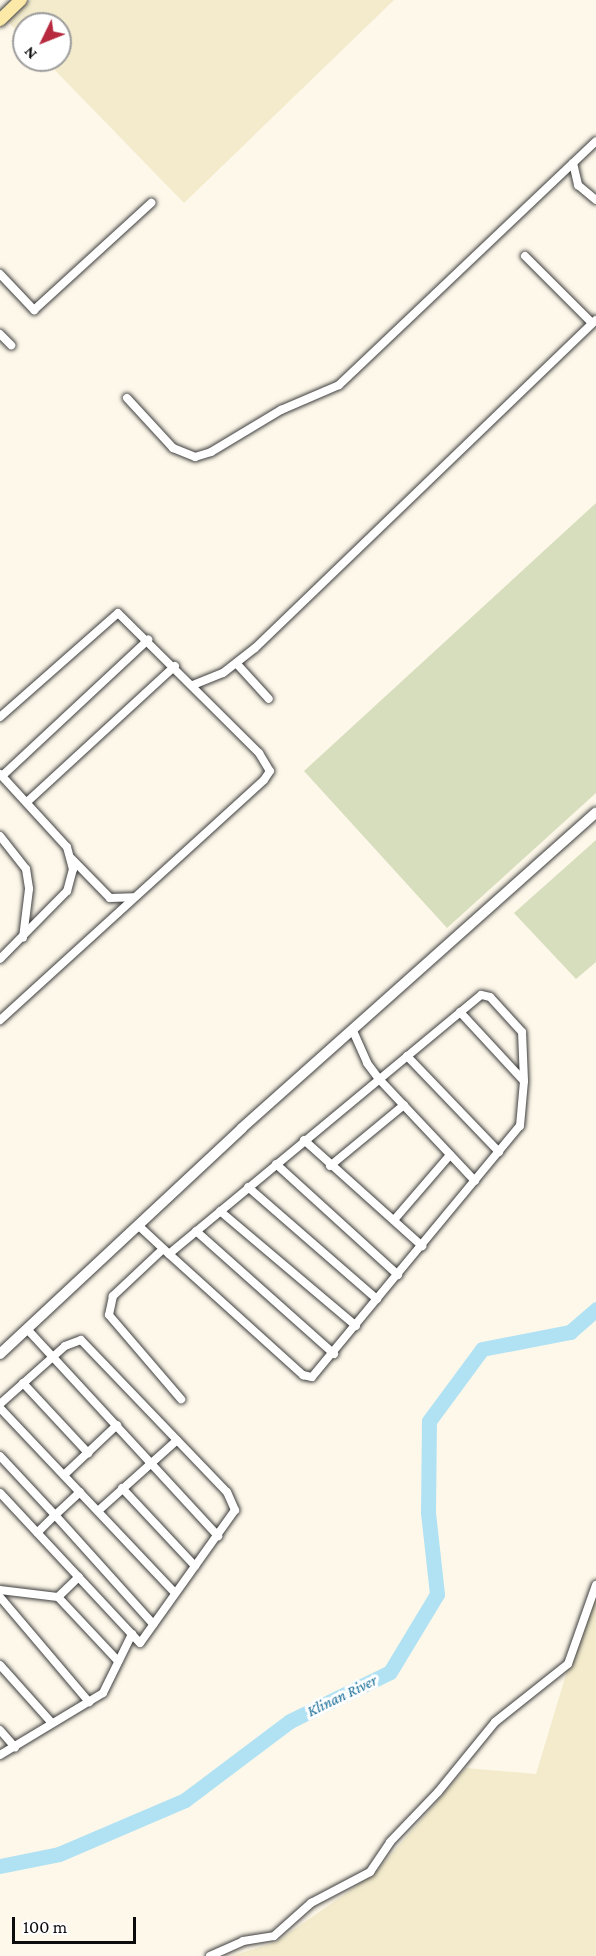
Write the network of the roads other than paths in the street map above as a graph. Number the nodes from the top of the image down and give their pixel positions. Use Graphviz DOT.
graph roads {
  1 [pos="21,0"];
  2 [pos="0,20"];
  3 [pos="596,141"];
  4 [pos="573,163"];
  5 [pos="596,200"];
  6 [pos="151,203"];
  7 [pos="525,256"];
  8 [pos="0,274"];
  9 [pos="594,321"];
  10 [pos="0,334"];
  11 [pos="12,345"];
  12 [pos="127,398"];
  13 [pos="148,640"];
  14 [pos="237,664"];
  15 [pos="175,666"];
  16 [pos="193,685"];
  17 [pos="269,699"];
  18 [pos="0,717"];
  19 [pos="1,775"];
  20 [pos="27,802"];
  21 [pos="596,813"];
  22 [pos="0,836"];
  23 [pos="72,859"];
  24 [pos="134,897"];
  25 [pos="23,938"];
  26 [pos="0,959"];
  27 [pos="460,1012"];
  28 [pos="0,1020"];
  29 [pos="353,1031"];
  30 [pos="407,1056"];
  31 [pos="379,1079"];
  32 [pos="524,1081"];
  33 [pos="404,1105"];
  34 [pos="304,1140"];
  35 [pos="499,1152"];
  36 [pos="450,1155"];
  37 [pos="276,1164"];
  38 [pos="330,1166"];
  39 [pos="476,1181"];
  40 [pos="248,1187"];
  41 [pos="220,1211"];
  42 [pos="394,1220"];
  43 [pos="140,1227"];
  44 [pos="196,1231"];
  45 [pos="422,1246"];
  46 [pos="166,1251"];
  47 [pos="398,1275"];
  48 [pos="377,1299"];
  49 [pos="356,1326"];
  50 [pos="27,1329"];
  51 [pos="0,1354"];
  52 [pos="334,1354"];
  53 [pos="53,1356"];
  54 [pos="23,1383"];
  55 [pos="181,1399"];
  56 [pos="0,1406"];
  57 [pos="117,1425"];
  58 [pos="177,1440"];
  59 [pos="88,1453"];
  60 [pos="0,1456"];
  61 [pos="151,1462"];
  62 [pos="64,1475"];
  63 [pos="122,1488"];
  64 [pos="80,1492"];
  65 [pos="0,1493"];
  66 [pos="98,1511"];
  67 [pos="55,1515"];
  68 [pos="38,1533"];
  69 [pos="218,1536"];
  70 [pos="195,1566"];
  71 [pos="79,1577"];
  72 [pos="596,1585"];
  73 [pos="0,1590"];
  74 [pos="174,1592"];
  75 [pos="0,1597"];
  76 [pos="58,1597"];
  77 [pos="153,1624"];
  78 [pos="132,1634"];
  79 [pos="118,1660"];
  80 [pos="0,1665"];
  81 [pos="89,1702"];
  82 [pos="51,1722"];
  83 [pos="0,1730"];
  84 [pos="15,1747"];
  85 [pos="0,1755"];
  86 [pos="210,1956"];
  1 -- 2 [label="main road"];
  3 -- 4 [label="street"];
  4 -- 5 [label="street"];
  4 -- 12 [label="street"];
  6 -- 8 [label="street"];
  7 -- 9 [label="street"];
  9 -- 14 [label="street"];
  10 -- 11 [label="street"];
  13 -- 15 [label="street"];
  13 -- 18 [label="street"];
  13 -- 19 [label="street"];
  14 -- 16 [label="street"];
  14 -- 17 [label="street"];
  15 -- 16 [label="street"];
  15 -- 20 [label="street"];
  16 -- 24 [label="street"];
  19 -- 20 [label="street"];
  20 -- 23 [label="street"];
  21 -- 29 [label="street"];
  22 -- 25 [label="street"];
  23 -- 24 [label="street"];
  23 -- 25 [label="street"];
  24 -- 28 [label="street"];
  25 -- 26 [label="street"];
  27 -- 30 [label="street"];
  27 -- 32 [label="street"];
  27 -- 32 [label="street"];
  29 -- 31 [label="street"];
  29 -- 43 [label="street"];
  30 -- 31 [label="street"];
  30 -- 35 [label="street"];
  31 -- 33 [label="street"];
  31 -- 34 [label="street"];
  32 -- 35 [label="street"];
  33 -- 36 [label="street"];
  33 -- 38 [label="street"];
  34 -- 37 [label="street"];
  34 -- 38 [label="street"];
  35 -- 39 [label="street"];
  36 -- 39 [label="street"];
  36 -- 42 [label="street"];
  37 -- 40 [label="street"];
  37 -- 47 [label="street"];
  38 -- 42 [label="street"];
  39 -- 45 [label="street"];
  40 -- 41 [label="street"];
  40 -- 48 [label="street"];
  41 -- 44 [label="street"];
  41 -- 49 [label="street"];
  42 -- 45 [label="street"];
  43 -- 46 [label="street"];
  43 -- 50 [label="street"];
  44 -- 46 [label="street"];
  44 -- 52 [label="street"];
  45 -- 47 [label="street"];
  46 -- 52 [label="street"];
  46 -- 55 [label="street"];
  47 -- 48 [label="street"];
  48 -- 49 [label="street"];
  49 -- 52 [label="street"];
  50 -- 51 [label="street"];
  50 -- 53 [label="street"];
  53 -- 54 [label="street"];
  53 -- 57 [label="street"];
  53 -- 58 [label="street"];
  54 -- 56 [label="street"];
  54 -- 59 [label="street"];
  56 -- 62 [label="street"];
  57 -- 59 [label="street"];
  57 -- 61 [label="street"];
  58 -- 61 [label="street"];
  58 -- 69 [label="street"];
  59 -- 62 [label="street"];
  60 -- 67 [label="street"];
  61 -- 63 [label="street"];
  61 -- 69 [label="street"];
  62 -- 64 [label="street"];
  63 -- 66 [label="street"];
  63 -- 70 [label="street"];
  64 -- 66 [label="street"];
  64 -- 67 [label="street"];
  65 -- 68 [label="street"];
  66 -- 74 [label="street"];
  67 -- 68 [label="street"];
  67 -- 77 [label="street"];
  68 -- 71 [label="street"];
  69 -- 70 [label="street"];
  70 -- 74 [label="street"];
  71 -- 76 [label="street"];
  71 -- 78 [label="street"];
  72 -- 86 [label="street"];
  73 -- 76 [label="street"];
  74 -- 77 [label="street"];
  75 -- 81 [label="street"];
  76 -- 79 [label="street"];
  77 -- 78 [label="street"];
  78 -- 79 [label="street"];
  79 -- 81 [label="street"];
  80 -- 82 [label="street"];
  81 -- 82 [label="street"];
  82 -- 84 [label="street"];
  83 -- 84 [label="street"];
  84 -- 85 [label="street"];
}
